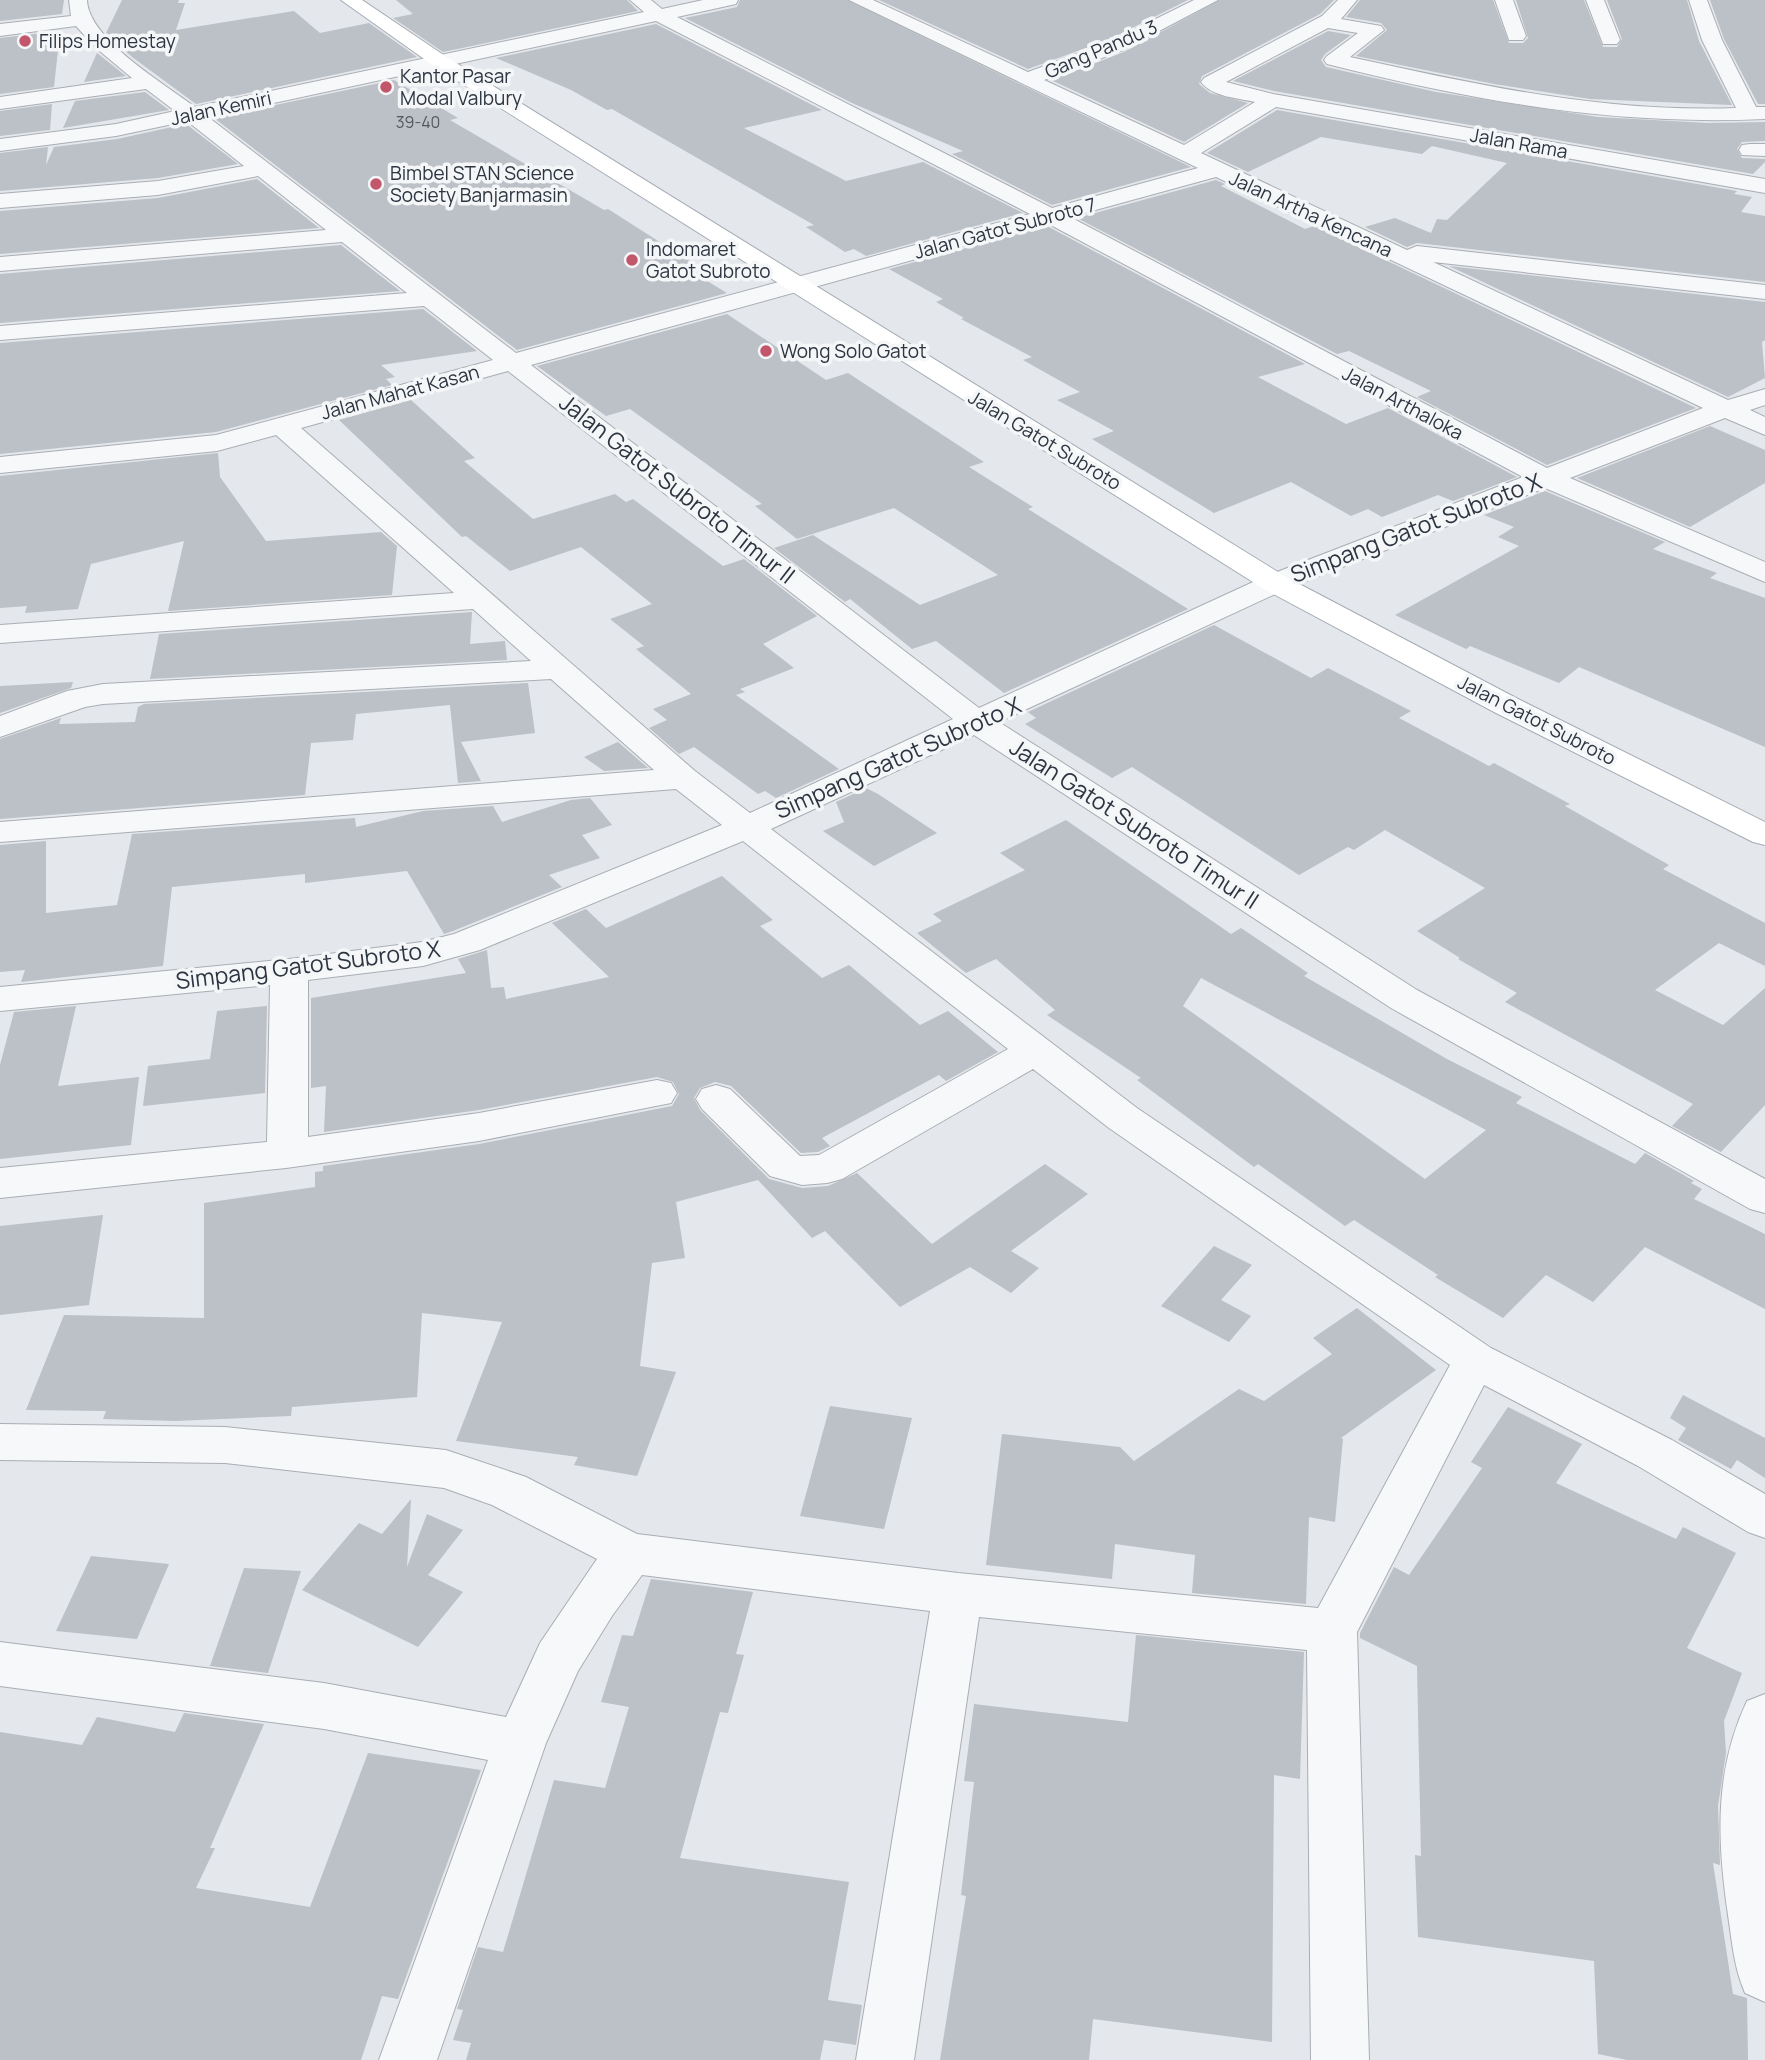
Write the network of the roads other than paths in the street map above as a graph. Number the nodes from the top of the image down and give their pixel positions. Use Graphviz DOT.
graph roads {
  1 [pos="78,0"];
  2 [pos="350,0"];
  3 [pos="639,0"];
  4 [pos="729,0"];
  5 [pos="858,0"];
  6 [pos="1209,0"];
  7 [pos="1504,0"];
  8 [pos="1595,0"];
  9 [pos="1698,0"];
  10 [pos="1339,3"];
  11 [pos="659,15"];
  12 [pos="83,20"];
  13 [pos="1325,22"];
  14 [pos="0,30"];
  15 [pos="1516,36"];
  16 [pos="1610,40"];
  17 [pos="441,62"];
  18 [pos="1029,79"];
  19 [pos="149,82"];
  20 [pos="1273,100"];
  21 [pos="0,103"];
  22 [pos="192,114"];
  23 [pos="1757,114"];
  24 [pos="0,145"];
  25 [pos="1184,154"];
  26 [pos="263,169"];
  27 [pos="1216,170"];
  28 [pos="1765,186"];
  29 [pos="0,201"];
  30 [pos="1049,215"];
  31 [pos="347,235"];
  32 [pos="1387,250"];
  33 [pos="0,264"];
  34 [pos="794,285"];
  35 [pos="1765,292"];
  36 [pos="432,298"];
  37 [pos="0,332"];
  38 [pos="512,361"];
  39 [pos="1765,397"];
  40 [pos="1724,409"];
  41 [pos="281,425"];
  42 [pos="1765,427"];
  43 [pos="0,465"];
  44 [pos="1545,478"];
  45 [pos="1765,572"];
  46 [pos="1275,583"];
  47 [pos="479,600"];
  48 [pos="0,634"];
  49 [pos="556,669"];
  50 [pos="978,723"];
  51 [pos="0,727"];
  52 [pos="682,778"];
  53 [pos="747,827"];
  54 [pos="0,832"];
  55 [pos="1765,835"];
  56 [pos="289,971"];
  57 [pos="0,999"];
  58 [pos="1036,1050"];
  59 [pos="657,1093"];
  60 [pos="716,1099"];
  61 [pos="286,1154"];
  62 [pos="0,1183"];
  63 [pos="1765,1198"];
  64 [pos="1475,1360"];
  65 [pos="0,1442"];
  66 [pos="1765,1518"];
  67 [pos="630,1553"];
  68 [pos="958,1594"];
  69 [pos="1332,1631"];
  70 [pos="0,1664"];
  71 [pos="1765,1717"];
  72 [pos="520,1743"];
  73 [pos="1765,1974"];
  74 [pos="408,2060"];
  75 [pos="885,2060"];
  76 [pos="1340,2060"];
  1 -- 12 [label="street"];
  2 -- 17 [label="main road, Jalan Gatot Subroto"];
  3 -- 11 [label="street, Jalan Arthaloka"];
  4 -- 11 [label="street, Jalan Kemiri"];
  5 -- 18 [label="street, Jalan Artha Kencana"];
  6 -- 18 [label="street, Gang Pandu 3"];
  7 -- 15 [label="street"];
  8 -- 16 [label="street"];
  9 -- 23 [label="street"];
  10 -- 13 [label="street"];
  11 -- 17 [label="street, Jalan Kemiri"];
  11 -- 30 [label="street, Jalan Arthaloka"];
  12 -- 14 [label="street"];
  12 -- 19 [label="street, Jalan Gatot Subroto Timur II"];
  13 -- 20 [label="street, Jalan Rama"];
  13 -- 23 [label="street"];
  17 -- 22 [label="street, Jalan Kemiri"];
  17 -- 34 [label="main road, Jalan Gatot Subroto"];
  18 -- 25 [label="street, Jalan Artha Kencana"];
  19 -- 21 [label="street"];
  19 -- 22 [label="street, Jalan Gatot Subroto Timur II"];
  20 -- 25 [label="street"];
  20 -- 28 [label="street, Jalan Rama"];
  22 -- 24 [label="street, Jalan Kemiri"];
  22 -- 26 [label="street, Jalan Gatot Subroto Timur II"];
  25 -- 27 [label="street, Jalan Artha Kencana"];
  26 -- 29 [label="street"];
  26 -- 31 [label="street, Jalan Gatot Subroto Timur II"];
  27 -- 30 [label="street, Jalan Gatot Subroto 7"];
  27 -- 32 [label="street, Jalan Artha Kencana"];
  30 -- 34 [label="street, Jalan Gatot Subroto 7"];
  30 -- 44 [label="street, Jalan Arthaloka"];
  31 -- 33 [label="street"];
  31 -- 36 [label="street, Jalan Gatot Subroto Timur II"];
  32 -- 35 [label="street"];
  32 -- 40 [label="street, Jalan Artha Kencana"];
  34 -- 38 [label="street, Jalan Mahat Kasan"];
  34 -- 46 [label="main road, Jalan Gatot Subroto"];
  36 -- 37 [label="street"];
  36 -- 38 [label="street, Jalan Gatot Subroto Timur II"];
  38 -- 41 [label="street, Jalan Mahat Kasan"];
  38 -- 50 [label="street, Jalan Gatot Subroto Timur II"];
  39 -- 40 [label="street, Simpang Gatot Subroto X"];
  40 -- 42 [label="street, Jalan Artha Kencana"];
  40 -- 44 [label="street, Simpang Gatot Subroto X"];
  41 -- 43 [label="street, Jalan Mahat Kasan"];
  41 -- 47 [label="street"];
  44 -- 45 [label="street, Jalan Arthaloka"];
  44 -- 46 [label="street, Simpang Gatot Subroto X"];
  46 -- 50 [label="street, Simpang Gatot Subroto X"];
  46 -- 55 [label="main road, Jalan Gatot Subroto"];
  47 -- 48 [label="street"];
  47 -- 49 [label="street"];
  49 -- 51 [label="street"];
  49 -- 52 [label="street"];
  50 -- 53 [label="street, Simpang Gatot Subroto X"];
  50 -- 63 [label="street, Jalan Gatot Subroto Timur II"];
  52 -- 53 [label="street"];
  52 -- 54 [label="street"];
  53 -- 56 [label="street, Simpang Gatot Subroto X"];
  53 -- 58 [label="street"];
  56 -- 57 [label="street, Simpang Gatot Subroto X"];
  56 -- 61 [label="street"];
  58 -- 60 [label="street"];
  58 -- 64 [label="street"];
  59 -- 61 [label="street"];
  61 -- 62 [label="street"];
  64 -- 66 [label="street"];
  64 -- 69 [label="street"];
  65 -- 67 [label="street"];
  67 -- 68 [label="street"];
  67 -- 72 [label="street"];
  68 -- 69 [label="street"];
  68 -- 75 [label="street"];
  69 -- 76 [label="street"];
  70 -- 72 [label="street"];
  71 -- 73 [label="street"];
  72 -- 74 [label="street"];
}
